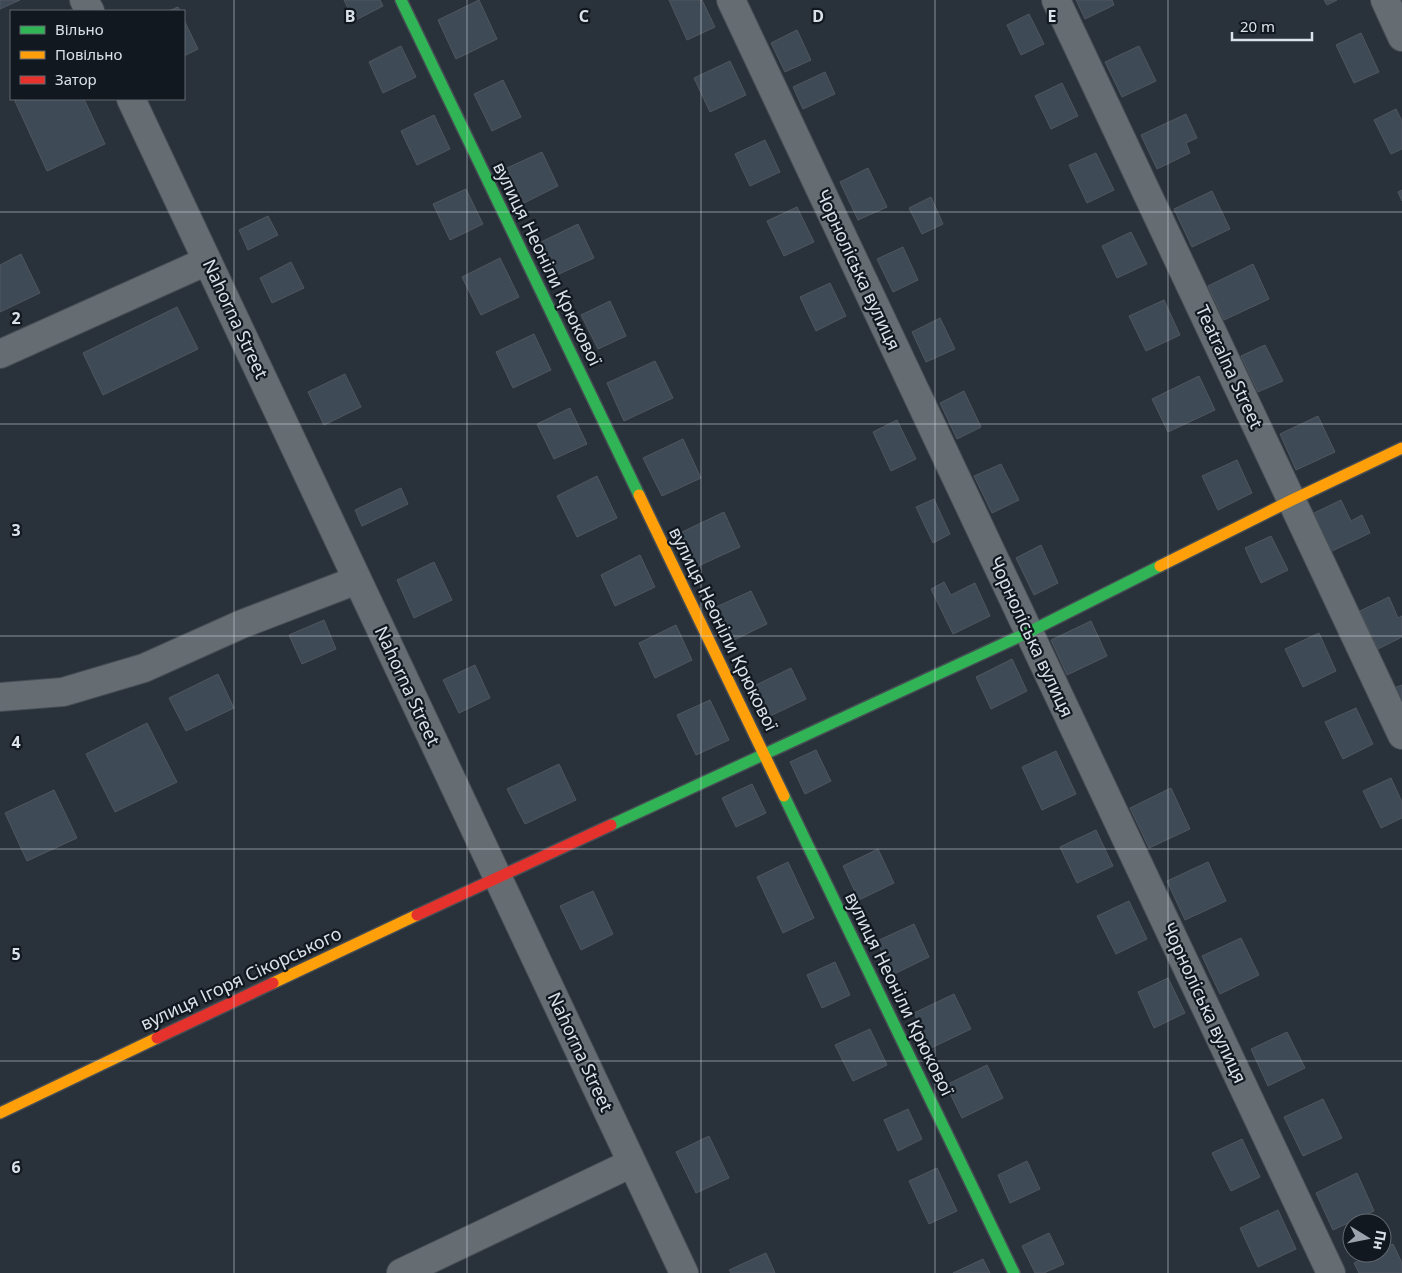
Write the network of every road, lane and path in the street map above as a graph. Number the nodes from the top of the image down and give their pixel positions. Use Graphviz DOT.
graph roads {
  1 [pos="401,0"];
  2 [pos="731,0"];
  3 [pos="1056,0"];
  4 [pos="1385,0"];
  5 [pos="1402,37"];
  6 [pos="131,100"];
  7 [pos="207,261"];
  8 [pos="0,354"];
  9 [pos="1402,448"];
  10 [pos="1292,500"];
  11 [pos="357,580"];
  12 [pos="1029,632"];
  13 [pos="0,697"];
  14 [pos="1402,734"];
  15 [pos="763,754"];
  16 [pos="497,877"];
  17 [pos="0,1113"];
  18 [pos="632,1163"];
  19 [pos="401,1273"];
  20 [pos="684,1273"];
  21 [pos="1014,1273"];
  22 [pos="1331,1273"];
  1 -- 15 [label="street, вулиця Неоніли Крюкової"];
  2 -- 12 [label="street, Чорноліська вулиця"];
  3 -- 10 [label="street, Teatralna Street"];
  4 -- 5 [label="street"];
  6 -- 7 [label="street, Nahorna Street"];
  7 -- 8 [label="street"];
  7 -- 11 [label="street, Nahorna Street"];
  9 -- 10 [label="street, вулиця Ігоря Сікорського"];
  10 -- 12 [label="street, вулиця Ігоря Сікорського"];
  10 -- 14 [label="street, Teatralna Street"];
  11 -- 13 [label="street"];
  11 -- 16 [label="street, Nahorna Street"];
  12 -- 15 [label="street, вулиця Ігоря Сікорського"];
  12 -- 22 [label="street, Чорноліська вулиця"];
  15 -- 16 [label="street, вулиця Ігоря Сікорського"];
  15 -- 21 [label="street, вулиця Неоніли Крюкової"];
  16 -- 17 [label="street, вулиця Ігоря Сікорського"];
  16 -- 18 [label="street, Nahorna Street"];
  18 -- 19 [label="street"];
  18 -- 20 [label="street, Nahorna Street"];
}
